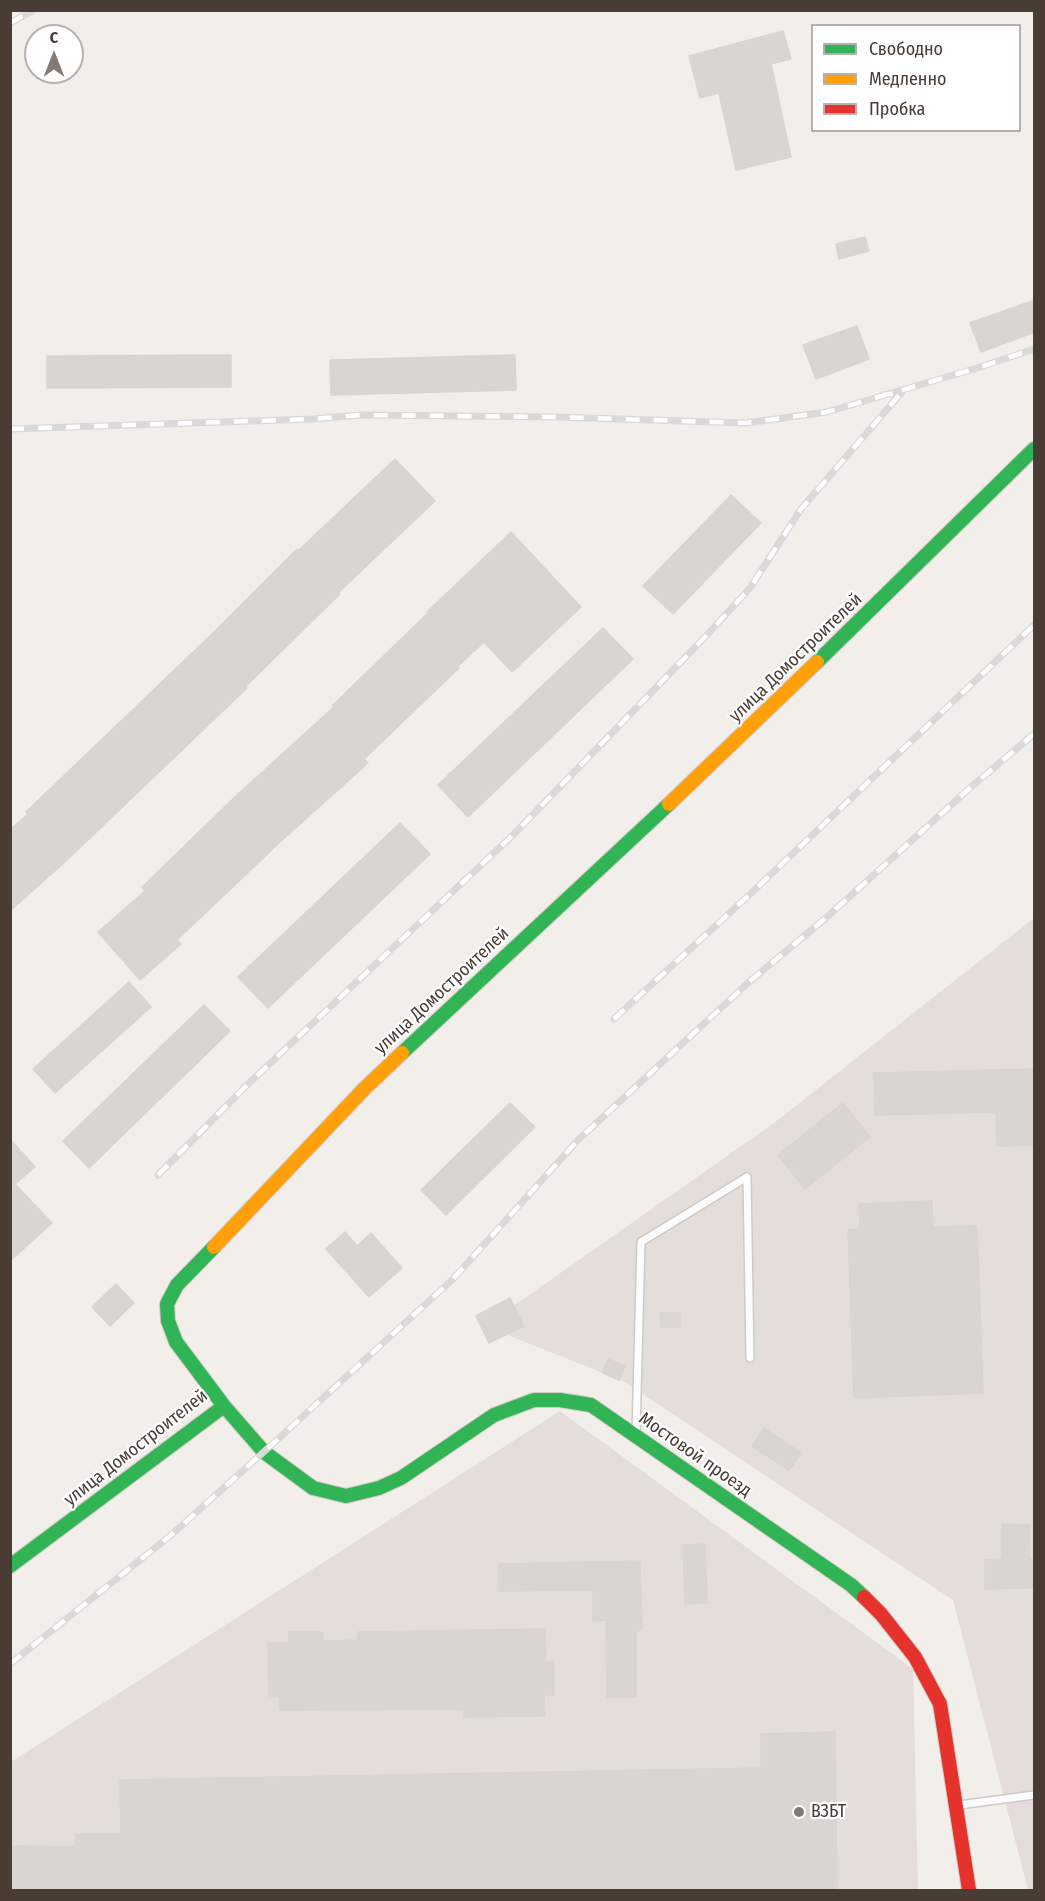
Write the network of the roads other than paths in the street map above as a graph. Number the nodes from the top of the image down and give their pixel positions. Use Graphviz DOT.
graph roads {
  1 [pos="1035,449"];
  2 [pos="750,1358"];
  3 [pos="224,1406"];
  4 [pos="636,1436"];
  5 [pos="10,1566"];
  6 [pos="1035,1795"];
  7 [pos="956,1806"];
  8 [pos="969,1890"];
  1 -- 3 [label="street, улица Домостроителей"];
  2 -- 4 [label="lane"];
  3 -- 4 [label="street, Мостовой проезд"];
  3 -- 5 [label="street, улица Домостроителей"];
  4 -- 7 [label="street, Мостовой проезд"];
  6 -- 7 [label="lane"];
  7 -- 8 [label="street, Мостовой проезд"];
}
